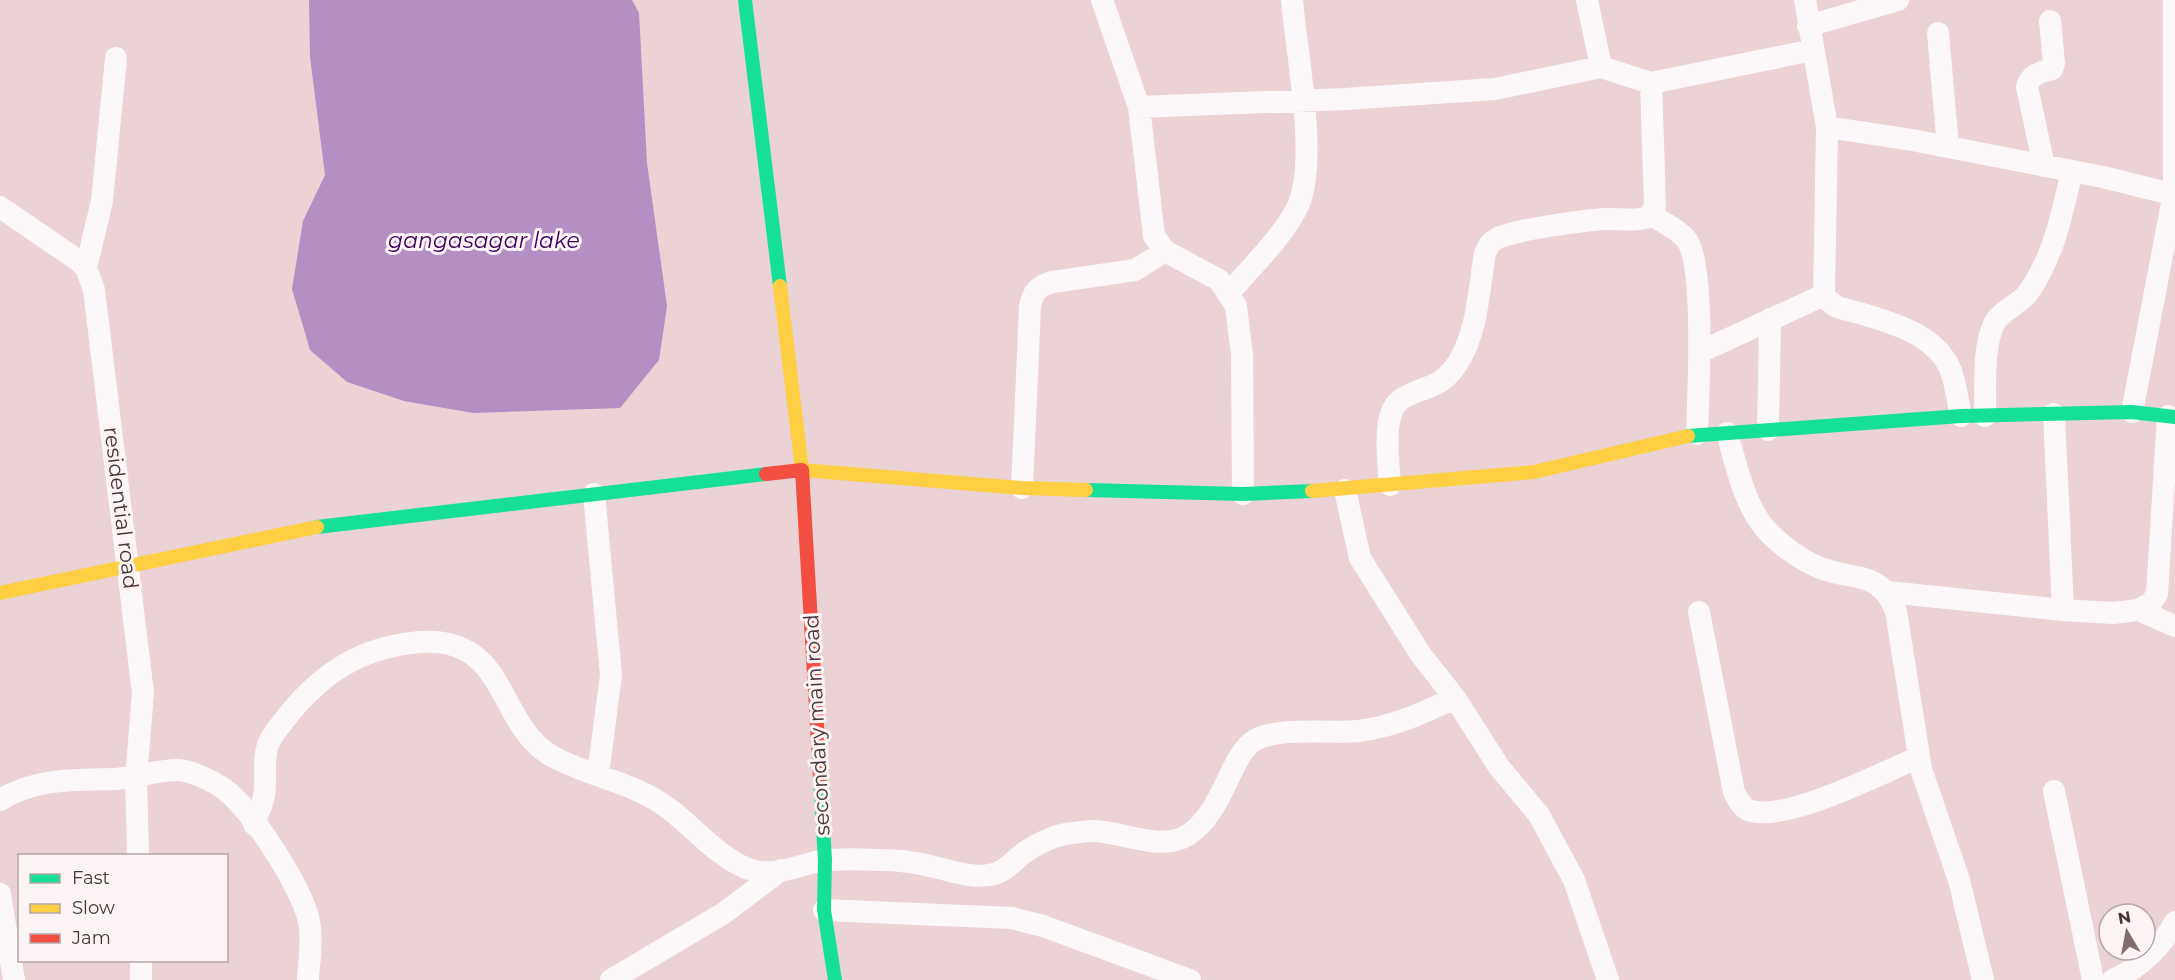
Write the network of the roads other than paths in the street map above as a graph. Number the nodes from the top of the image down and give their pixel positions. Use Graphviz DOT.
graph roads {
  1 [pos="745,0"];
  2 [pos="1102,0"];
  3 [pos="1292,0"];
  4 [pos="1587,0"];
  5 [pos="1805,0"];
  6 [pos="1898,0"];
  7 [pos="2174,0"];
  8 [pos="2050,21"];
  9 [pos="1808,26"];
  10 [pos="1938,33"];
  11 [pos="1813,50"];
  12 [pos="116,58"];
  13 [pos="1601,67"];
  14 [pos="1652,83"];
  15 [pos="1304,101"];
  16 [pos="1139,107"];
  17 [pos="1827,127"];
  18 [pos="1948,147"];
  19 [pos="2044,166"];
  20 [pos="2072,171"];
  21 [pos="2174,194"];
  22 [pos="0,207"];
  23 [pos="1652,215"];
  24 [pos="1165,251"];
  25 [pos="86,268"];
  26 [pos="1229,292"];
  27 [pos="1824,295"];
  28 [pos="1770,319"];
  29 [pos="1700,352"];
  30 [pos="2132,412"];
  31 [pos="2054,414"];
  32 [pos="1961,416"];
  33 [pos="1985,416"];
  34 [pos="2171,416"];
  35 [pos="1768,430"];
  36 [pos="1727,432"];
  37 [pos="1696,434"];
  38 [pos="802,470"];
  39 [pos="1390,485"];
  40 [pos="1022,488"];
  41 [pos="1345,490"];
  42 [pos="594,494"];
  43 [pos="1243,494"];
  44 [pos="129,566"];
  45 [pos="1888,592"];
  46 [pos="0,593"];
  47 [pos="2063,610"];
  48 [pos="2138,610"];
  49 [pos="1699,612"];
  50 [pos="2175,626"];
  51 [pos="1455,698"];
  52 [pos="1919,757"];
  53 [pos="598,774"];
  54 [pos="136,778"];
  55 [pos="2054,791"];
  56 [pos="0,800"];
  57 [pos="254,824"];
  58 [pos="138,854"];
  59 [pos="825,860"];
  60 [pos="781,870"];
  61 [pos="0,894"];
  62 [pos="824,910"];
  63 [pos="2175,922"];
  64 [pos="141,962"];
  65 [pos="14,980"];
  66 [pos="141,980"];
  67 [pos="308,980"];
  68 [pos="611,980"];
  69 [pos="835,980"];
  70 [pos="1190,980"];
  71 [pos="1608,980"];
  72 [pos="1983,980"];
  73 [pos="2093,980"];
  74 [pos="2113,980"];
  1 -- 38 [label="main road, secondary main road"];
  2 -- 16 [label="street"];
  3 -- 15 [label="street"];
  4 -- 13 [label="street"];
  5 -- 9 [label="street"];
  6 -- 9 [label="street"];
  7 -- 21 [label="street"];
  8 -- 19 [label="street"];
  9 -- 11 [label="street"];
  10 -- 18 [label="street"];
  11 -- 14 [label="street"];
  11 -- 17 [label="street"];
  12 -- 25 [label="street"];
  13 -- 14 [label="street"];
  13 -- 15 [label="street"];
  14 -- 23 [label="street"];
  15 -- 16 [label="street"];
  15 -- 26 [label="street"];
  16 -- 24 [label="street"];
  17 -- 18 [label="street"];
  17 -- 27 [label="street"];
  18 -- 19 [label="street"];
  19 -- 20 [label="street"];
  20 -- 21 [label="street"];
  20 -- 33 [label="street"];
  21 -- 30 [label="street"];
  22 -- 25 [label="street"];
  23 -- 29 [label="street"];
  23 -- 39 [label="street"];
  24 -- 26 [label="street"];
  24 -- 40 [label="street"];
  25 -- 44 [label="street, residential road"];
  26 -- 43 [label="street"];
  27 -- 28 [label="street"];
  27 -- 32 [label="street"];
  28 -- 29 [label="street"];
  28 -- 35 [label="street"];
  29 -- 37 [label="street"];
  30 -- 31 [label="main road"];
  30 -- 34 [label="main road"];
  31 -- 33 [label="main road"];
  31 -- 47 [label="street"];
  32 -- 33 [label="main road"];
  32 -- 35 [label="main road"];
  34 -- 48 [label="street"];
  35 -- 36 [label="main road"];
  36 -- 37 [label="main road"];
  36 -- 45 [label="street"];
  37 -- 39 [label="main road"];
  38 -- 40 [label="main road"];
  38 -- 42 [label="main road"];
  38 -- 59 [label="main road, secondary main road"];
  39 -- 41 [label="main road"];
  40 -- 43 [label="main road"];
  41 -- 43 [label="main road"];
  41 -- 51 [label="street"];
  42 -- 44 [label="main road"];
  42 -- 53 [label="street"];
  44 -- 46 [label="main road"];
  44 -- 54 [label="street, residential road"];
  45 -- 47 [label="street"];
  45 -- 52 [label="street"];
  47 -- 48 [label="street"];
  48 -- 50 [label="street"];
  49 -- 52 [label="street"];
  51 -- 59 [label="street"];
  51 -- 71 [label="street"];
  52 -- 72 [label="street"];
  53 -- 57 [label="street"];
  53 -- 60 [label="street"];
  54 -- 56 [label="street"];
  54 -- 57 [label="street"];
  54 -- 58 [label="street, residential road"];
  55 -- 73 [label="street"];
  57 -- 67 [label="street"];
  59 -- 60 [label="street"];
  59 -- 62 [label="main road, secondary main road"];
  60 -- 68 [label="street"];
  61 -- 65 [label="street"];
  62 -- 69 [label="main road, secondary main road"];
  62 -- 70 [label="street"];
  63 -- 74 [label="street"];
  64 -- 66 [label="street"];
}
